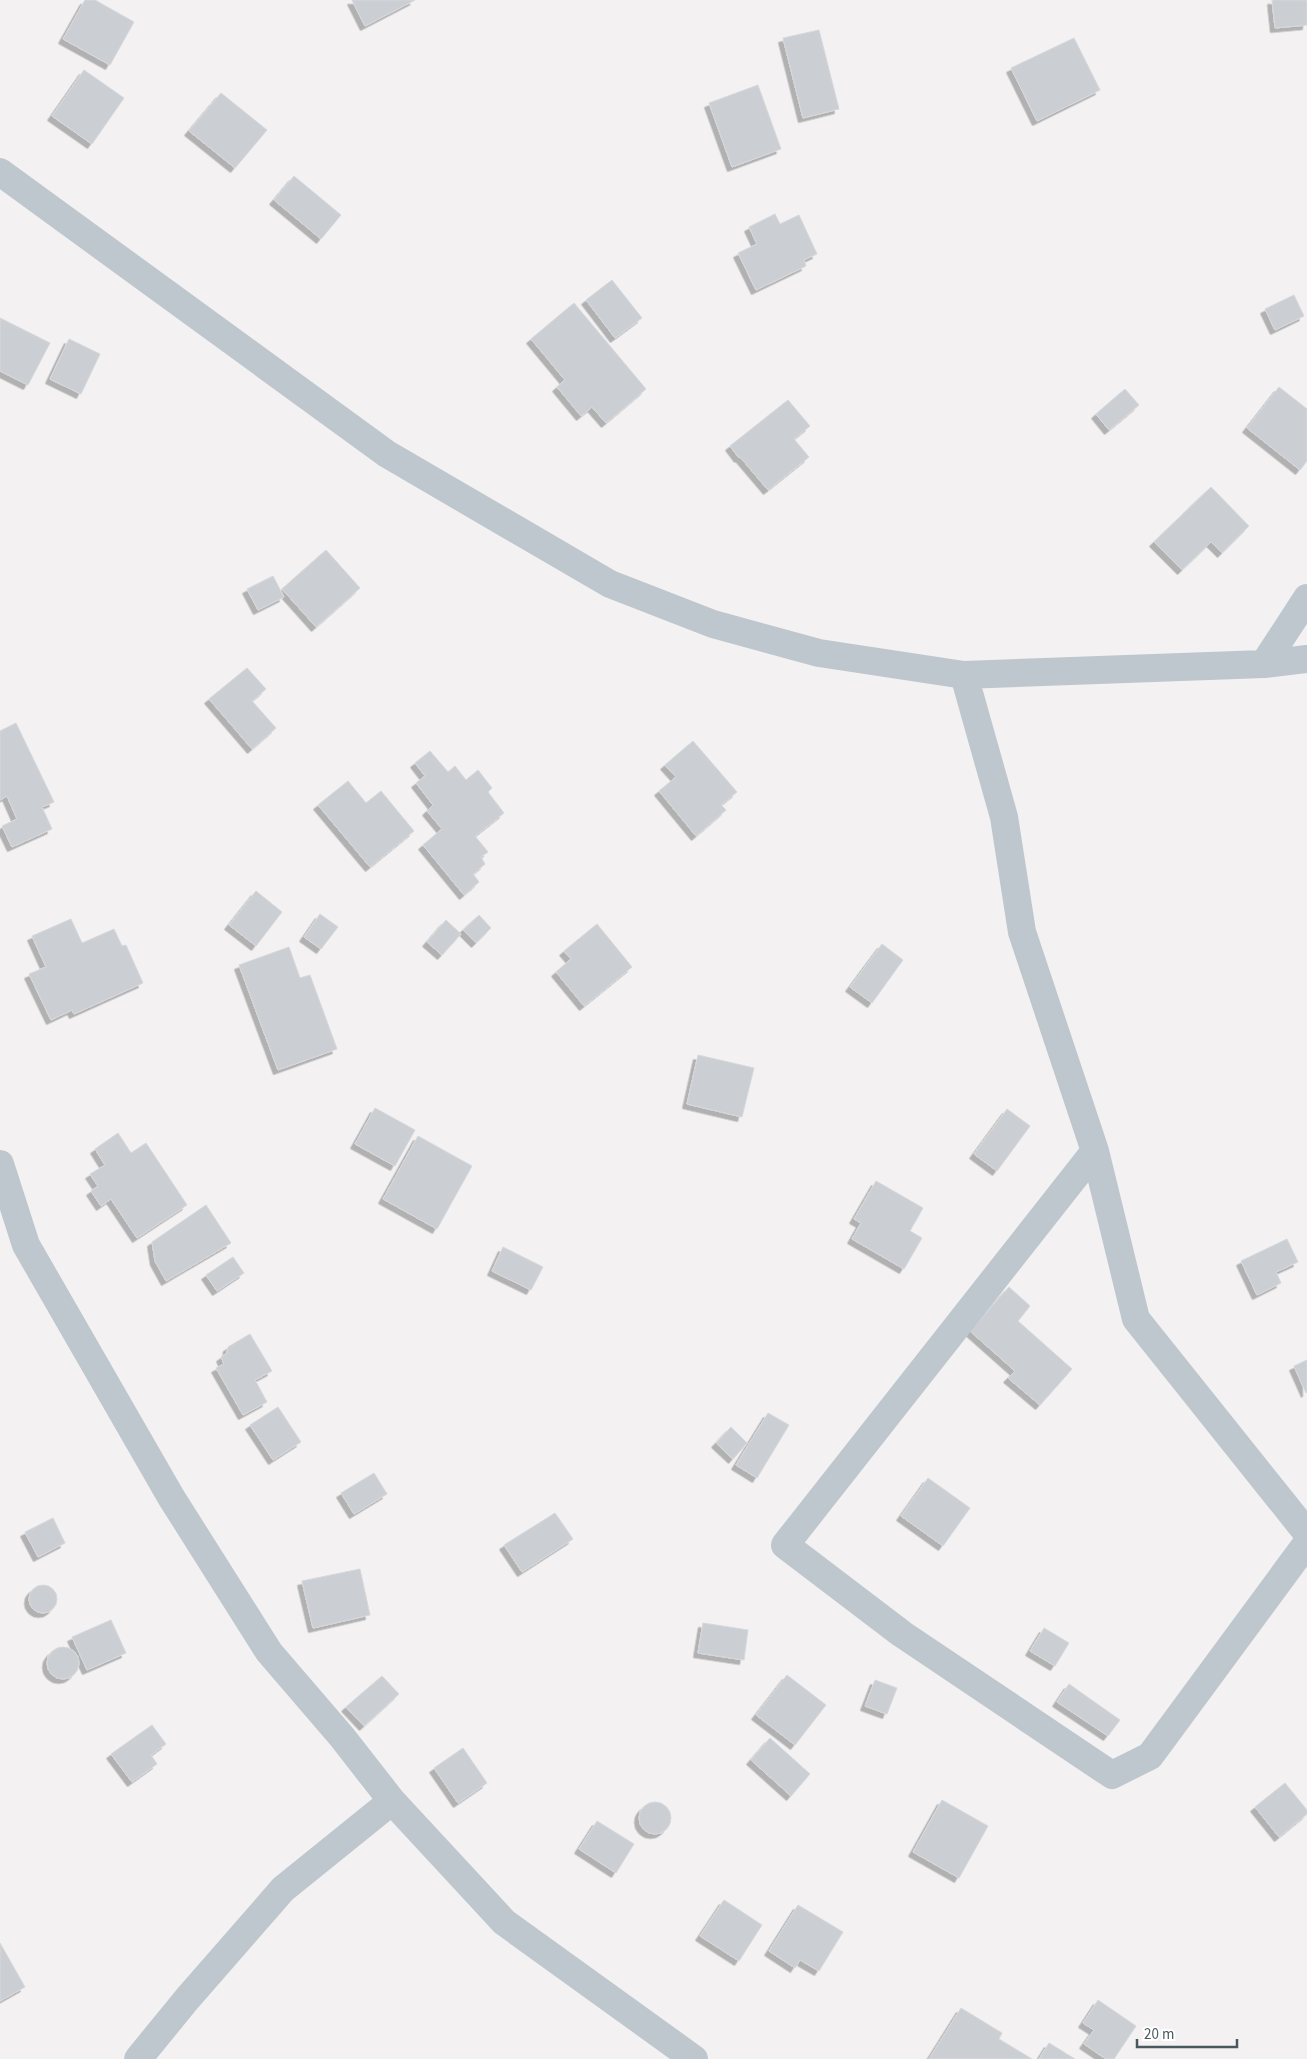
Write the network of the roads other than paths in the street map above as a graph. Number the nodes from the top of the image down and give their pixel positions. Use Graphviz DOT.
graph roads {
  1 [pos="0,172"];
  2 [pos="1307,598"];
  3 [pos="1307,659"];
  4 [pos="1264,664"];
  5 [pos="964,675"];
  6 [pos="1095,1151"];
  7 [pos="0,1164"];
  8 [pos="1307,1533"];
  9 [pos="1307,1543"];
  10 [pos="392,1801"];
  11 [pos="138,2059"];
  12 [pos="694,2059"];
  1 -- 5 [label="street"];
  2 -- 4 [label="street"];
  3 -- 4 [label="street"];
  4 -- 5 [label="street"];
  5 -- 6 [label="street"];
  6 -- 8 [label="street"];
  6 -- 9 [label="street"];
  7 -- 10 [label="street"];
  10 -- 11 [label="street"];
  10 -- 12 [label="street"];
}
